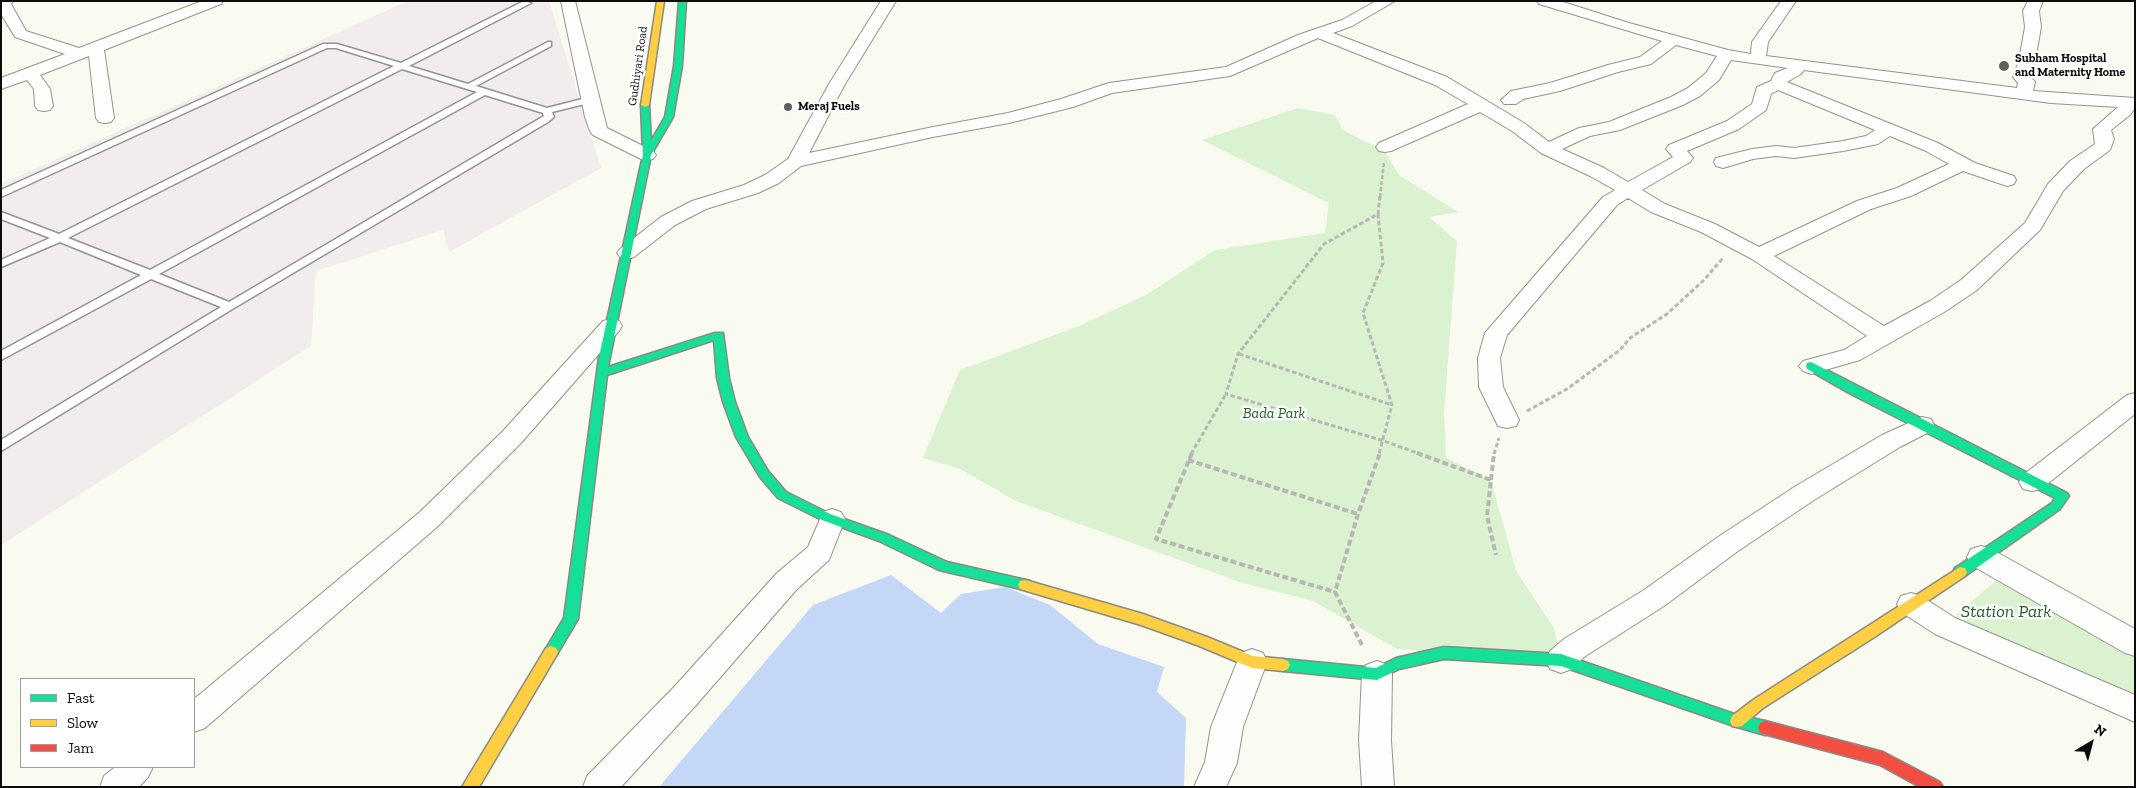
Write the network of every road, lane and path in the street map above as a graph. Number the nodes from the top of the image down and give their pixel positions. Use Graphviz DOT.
graph roads {
  1 [pos="6,1"];
  2 [pos="216,1"];
  3 [pos="568,1"];
  4 [pos="661,1"];
  5 [pos="683,1"];
  6 [pos="889,1"];
  7 [pos="1388,1"];
  8 [pos="1544,1"];
  9 [pos="1789,1"];
  10 [pos="2036,1"];
  11 [pos="1,2"];
  12 [pos="527,2"];
  13 [pos="8,24"];
  14 [pos="1319,33"];
  15 [pos="1673,39"];
  16 [pos="548,44"];
  17 [pos="88,51"];
  18 [pos="1729,54"];
  19 [pos="1758,59"];
  20 [pos="1798,64"];
  21 [pos="400,67"];
  22 [pos="30,73"];
  23 [pos="1,84"];
  24 [pos="1778,84"];
  25 [pos="468,87"];
  26 [pos="484,92"];
  27 [pos="2024,94"];
  28 [pos="590,100"];
  29 [pos="1510,100"];
  30 [pos="2132,103"];
  31 [pos="44,106"];
  32 [pos="1480,106"];
  33 [pos="547,110"];
  34 [pos="105,118"];
  35 [pos="1888,130"];
  36 [pos="1385,147"];
  37 [pos="1547,148"];
  38 [pos="647,155"];
  39 [pos="795,162"];
  40 [pos="1723,162"];
  41 [pos="1964,164"];
  42 [pos="2007,180"];
  43 [pos="1628,191"];
  44 [pos="1,194"];
  45 [pos="1378,214"];
  46 [pos="1,215"];
  47 [pos="60,238"];
  48 [pos="1733,243"];
  49 [pos="627,253"];
  50 [pos="1759,255"];
  51 [pos="1,264"];
  52 [pos="149,275"];
  53 [pos="230,306"];
  54 [pos="611,326"];
  55 [pos="1883,336"];
  56 [pos="1238,354"];
  57 [pos="1,356"];
  58 [pos="1811,366"];
  59 [pos="603,373"];
  60 [pos="1226,394"];
  61 [pos="2135,401"];
  62 [pos="1392,405"];
  63 [pos="1507,420"];
  64 [pos="1922,425"];
  65 [pos="1384,441"];
  66 [pos="1,446"];
  67 [pos="1188,460"];
  68 [pos="1491,480"];
  69 [pos="2032,482"];
  70 [pos="1358,514"];
  71 [pos="832,519"];
  72 [pos="1496,555"];
  73 [pos="1981,557"];
  74 [pos="1335,592"];
  75 [pos="1911,604"];
  76 [pos="2135,644"];
  77 [pos="1561,660"];
  78 [pos="1252,662"];
  79 [pos="1376,674"];
  80 [pos="2135,709"];
  81 [pos="195,717"];
  82 [pos="1737,721"];
  83 [pos="136,768"];
  84 [pos="116,787"];
  85 [pos="470,787"];
  86 [pos="599,787"];
  87 [pos="1210,787"];
  88 [pos="1378,787"];
  89 [pos="1935,787"];
  1 -- 11 [label="street"];
  1 -- 13 [label="street"];
  2 -- 17 [label="street"];
  3 -- 28 [label="street"];
  4 -- 38 [label="street, Gudhiyari Road"];
  5 -- 38 [label="street"];
  6 -- 39 [label="street"];
  7 -- 14 [label="street"];
  8 -- 15 [label="street"];
  9 -- 19 [label="street"];
  10 -- 27 [label="street"];
  12 -- 21 [label="lane"];
  13 -- 17 [label="street"];
  14 -- 32 [label="street"];
  14 -- 39 [label="street"];
  15 -- 18 [label="street"];
  15 -- 29 [label="street"];
  16 -- 25 [label="lane"];
  17 -- 22 [label="street"];
  17 -- 34 [label="street"];
  18 -- 19 [label="street"];
  18 -- 37 [label="street"];
  19 -- 20 [label="street"];
  20 -- 24 [label="street"];
  20 -- 27 [label="street"];
  21 -- 25 [label="lane"];
  21 -- 44 [label="lane"];
  21 -- 47 [label="lane"];
  22 -- 23 [label="street"];
  22 -- 31 [label="street"];
  24 -- 35 [label="street"];
  24 -- 43 [label="street"];
  25 -- 26 [label="lane"];
  26 -- 33 [label="lane"];
  26 -- 52 [label="lane"];
  27 -- 30 [label="street"];
  28 -- 33 [label="lane"];
  28 -- 38 [label="street"];
  30 -- 55 [label="street"];
  32 -- 36 [label="street"];
  32 -- 37 [label="street"];
  33 -- 53 [label="lane"];
  35 -- 40 [label="street"];
  35 -- 41 [label="street"];
  36 -- 45 [label="path"];
  37 -- 43 [label="street"];
  38 -- 49 [label="street"];
  39 -- 49 [label="street"];
  41 -- 42 [label="street"];
  41 -- 50 [label="street"];
  43 -- 48 [label="street"];
  43 -- 63 [label="street"];
  45 -- 56 [label="path"];
  45 -- 62 [label="path"];
  46 -- 47 [label="lane"];
  47 -- 51 [label="lane"];
  47 -- 52 [label="lane"];
  48 -- 50 [label="street"];
  48 -- 63 [label="path"];
  49 -- 54 [label="street"];
  50 -- 55 [label="street"];
  52 -- 53 [label="lane"];
  52 -- 57 [label="lane"];
  53 -- 66 [label="lane"];
  54 -- 59 [label="street"];
  54 -- 81 [label="street"];
  55 -- 58 [label="street"];
  56 -- 60 [label="path"];
  56 -- 62 [label="path"];
  58 -- 64 [label="street"];
  59 -- 71 [label="street"];
  59 -- 85 [label="street"];
  60 -- 65 [label="path"];
  60 -- 67 [label="path"];
  61 -- 69 [label="street"];
  62 -- 65 [label="path"];
  63 -- 68 [label="path"];
  64 -- 69 [label="street"];
  64 -- 77 [label="street"];
  65 -- 68 [label="path"];
  65 -- 70 [label="path"];
  67 -- 70 [label="path"];
  67 -- 74 [label="path"];
  68 -- 72 [label="path"];
  69 -- 73 [label="street"];
  70 -- 74 [label="path"];
  71 -- 78 [label="street"];
  71 -- 86 [label="street"];
  73 -- 75 [label="street"];
  73 -- 76 [label="street"];
  74 -- 79 [label="path"];
  75 -- 80 [label="street"];
  75 -- 82 [label="street"];
  77 -- 79 [label="street"];
  77 -- 82 [label="street"];
  78 -- 79 [label="street"];
  78 -- 87 [label="street"];
  79 -- 88 [label="street"];
  82 -- 89 [label="street"];
  83 -- 84 [label="street"];
}
